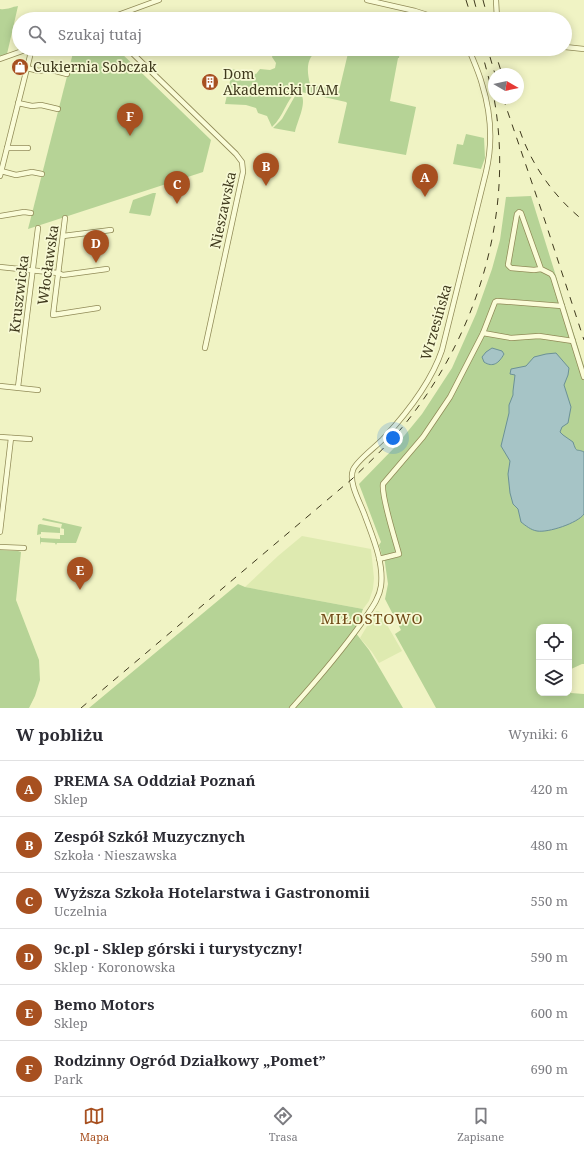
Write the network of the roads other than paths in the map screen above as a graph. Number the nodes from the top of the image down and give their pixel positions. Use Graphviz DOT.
graph roads {
  1 [pos="159,0"];
  2 [pos="367,0"];
  3 [pos="496,0"];
  4 [pos="126,12"];
  5 [pos="421,12"];
  6 [pos="497,12"];
  7 [pos="572,48"];
  8 [pos="584,49"];
  9 [pos="12,55"];
  10 [pos="30,56"];
  11 [pos="135,56"];
  12 [pos="471,56"];
  13 [pos="0,59"];
  14 [pos="27,68"];
  15 [pos="67,74"];
  16 [pos="18,103"];
  17 [pos="58,109"];
  18 [pos="7,148"];
  19 [pos="28,148"];
  20 [pos="1,174"];
  21 [pos="42,174"];
  22 [pos="31,213"];
  23 [pos="0,216"];
  24 [pos="65,218"];
  25 [pos="38,228"];
  26 [pos="111,230"];
  27 [pos="63,236"];
  28 [pos="0,267"];
  29 [pos="107,269"];
  30 [pos="540,269"];
  31 [pos="33,271"];
  32 [pos="58,273"];
  33 [pos="562,306"];
  34 [pos="98,308"];
  35 [pos="483,333"];
  36 [pos="573,341"];
  37 [pos="205,348"];
  38 [pos="584,377"];
  39 [pos="0,386"];
  40 [pos="18,387"];
  41 [pos="38,390"];
  42 [pos="0,437"];
  43 [pos="11,438"];
  44 [pos="30,440"];
  45 [pos="0,532"];
  46 [pos="0,547"];
  47 [pos="24,548"];
  48 [pos="379,559"];
  49 [pos="292,708"];
  1 -- 4 [label="street"];
  2 -- 5 [label="street"];
  3 -- 6 [label="street"];
  7 -- 8 [label="street"];
  9 -- 13 [label="street"];
  10 -- 14 [label="street"];
  11 -- 37 [label="street, Nieszawska"];
  12 -- 48 [label="street, Wrzesińska"];
  14 -- 15 [label="street"];
  14 -- 16 [label="street"];
  16 -- 17 [label="street"];
  16 -- 18 [label="street"];
  18 -- 19 [label="street"];
  18 -- 20 [label="street"];
  20 -- 21 [label="street"];
  22 -- 23 [label="street"];
  24 -- 27 [label="street, Włocławska"];
  25 -- 31 [label="street, Kruszwicka"];
  26 -- 27 [label="street"];
  27 -- 32 [label="street, Włocławska"];
  28 -- 31 [label="street"];
  29 -- 32 [label="street"];
  30 -- 30 [label="street"];
  30 -- 33 [label="street"];
  31 -- 32 [label="street"];
  31 -- 40 [label="street, Kruszwicka"];
  32 -- 34 [label="street, Włocławska"];
  33 -- 35 [label="street"];
  33 -- 36 [label="street"];
  35 -- 36 [label="street"];
  35 -- 48 [label="street"];
  36 -- 38 [label="street"];
  39 -- 40 [label="street"];
  40 -- 41 [label="street"];
  42 -- 43 [label="street"];
  43 -- 44 [label="street"];
  43 -- 45 [label="street"];
  46 -- 47 [label="street"];
  48 -- 49 [label="street, Wrzesińska"];
}
